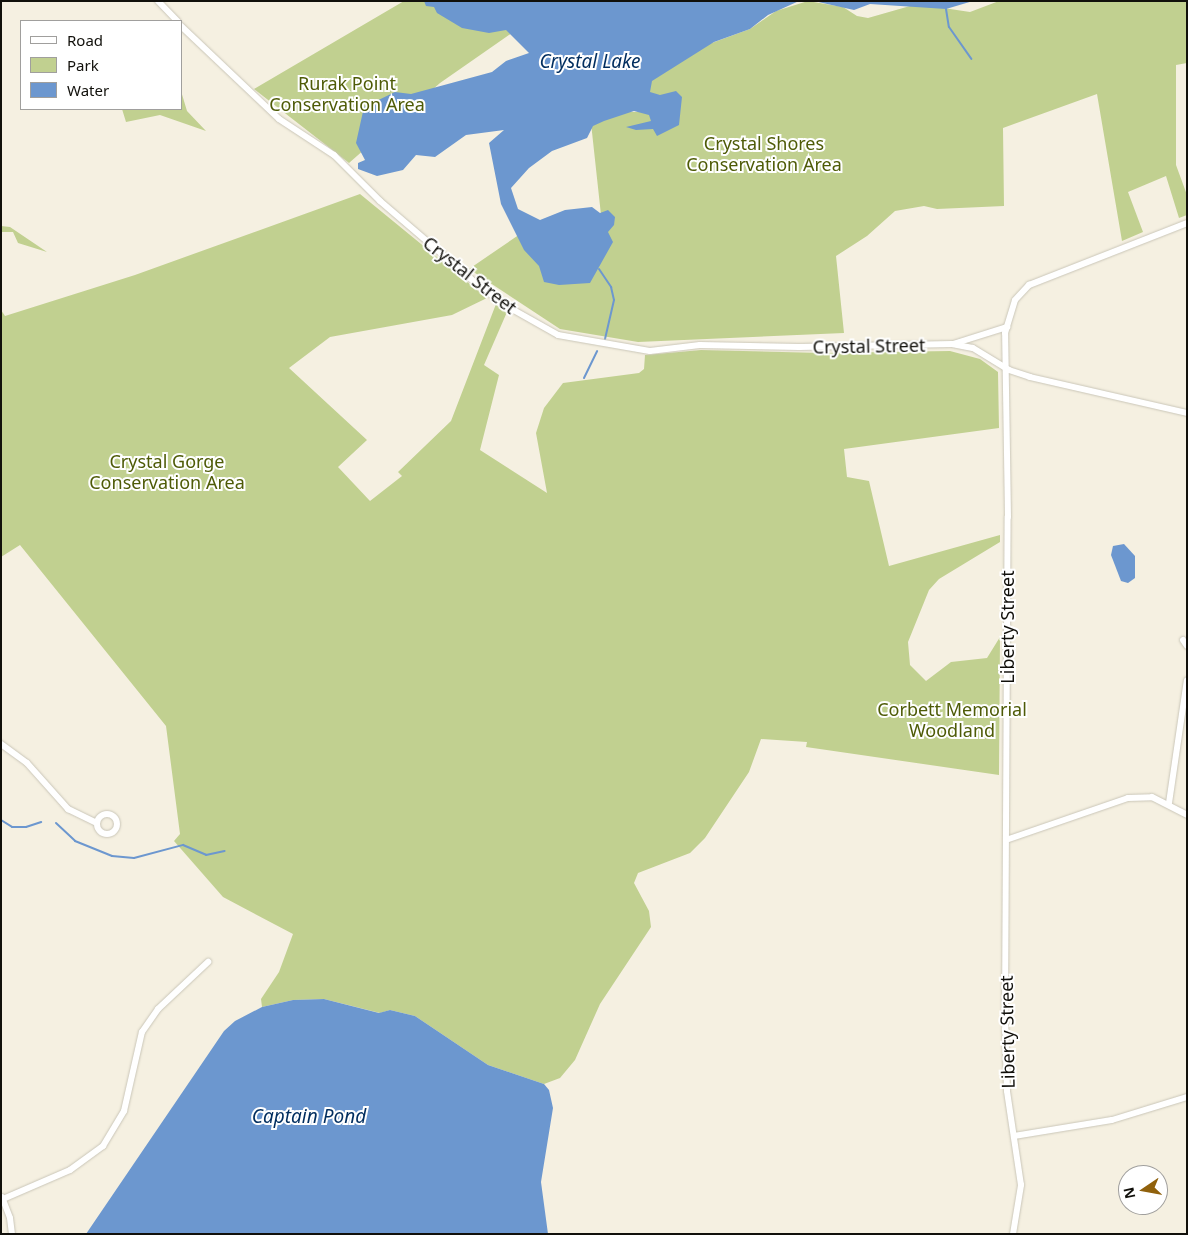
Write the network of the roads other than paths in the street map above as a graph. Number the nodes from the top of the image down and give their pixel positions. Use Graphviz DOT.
graph roads {
  1 [pos="158,1"];
  2 [pos="176,20"];
  3 [pos="182,27"];
  4 [pos="1187,223"];
  5 [pos="1007,327"];
  6 [pos="952,344"];
  7 [pos="1006,368"];
  8 [pos="1187,414"];
  9 [pos="1187,680"];
  10 [pos="1,744"];
  11 [pos="1169,803"];
  12 [pos="1187,815"];
  13 [pos="97,823"];
  14 [pos="1006,840"];
  15 [pos="208,962"];
  16 [pos="1187,1097"];
  17 [pos="1014,1136"];
  18 [pos="2,1198"];
  19 [pos="12,1234"];
  20 [pos="1013,1234"];
  1 -- 2 [label="street"];
  3 -- 6 [label="street, Crystal Street"];
  4 -- 5 [label="street, Liberty Street"];
  5 -- 6 [label="street, Crystal Street"];
  5 -- 7 [label="street, Liberty Street"];
  6 -- 7 [label="street, Crystal Street"];
  7 -- 8 [label="street, Crystal Street"];
  7 -- 14 [label="street, Liberty Street"];
  9 -- 11 [label="street"];
  10 -- 13 [label="street"];
  11 -- 12 [label="street"];
  11 -- 14 [label="street"];
  14 -- 17 [label="street, Liberty Street"];
  15 -- 18 [label="street"];
  16 -- 17 [label="street"];
  17 -- 20 [label="street, Liberty Street"];
  18 -- 19 [label="street"];
}
